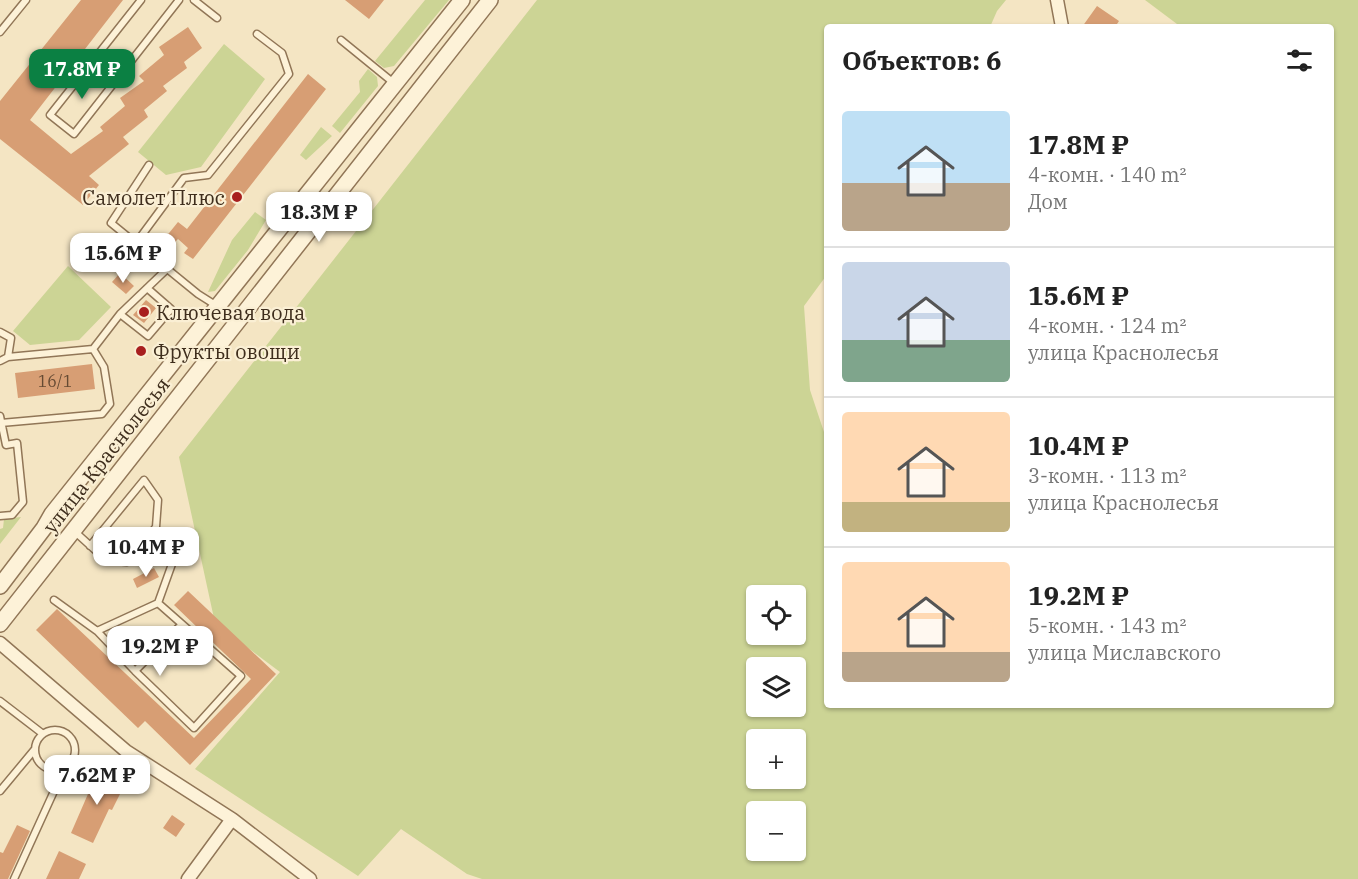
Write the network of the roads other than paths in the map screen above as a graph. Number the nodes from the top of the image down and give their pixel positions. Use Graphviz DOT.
graph roads {
  1 [pos="26,0"];
  2 [pos="141,0"];
  3 [pos="179,0"];
  4 [pos="194,0"];
  5 [pos="462,0"];
  6 [pos="489,0"];
  7 [pos="1057,0"];
  8 [pos="217,18"];
  9 [pos="1061,24"];
  10 [pos="0,32"];
  11 [pos="257,34"];
  12 [pos="341,40"];
  13 [pos="395,84"];
  14 [pos="149,165"];
  15 [pos="136,243"];
  16 [pos="168,268"];
  17 [pos="147,288"];
  18 [pos="217,306"];
  19 [pos="120,314"];
  20 [pos="0,332"];
  21 [pos="93,349"];
  22 [pos="8,357"];
  23 [pos="0,361"];
  24 [pos="1,420"];
  25 [pos="3,445"];
  26 [pos="52,514"];
  27 [pos="0,516"];
  28 [pos="73,530"];
  29 [pos="149,536"];
  30 [pos="90,546"];
  31 [pos="0,586"];
  32 [pos="54,600"];
  33 [pos="158,603"];
  34 [pos="0,624"];
  35 [pos="182,624"];
  36 [pos="97,631"];
  37 [pos="0,643"];
  38 [pos="135,671"];
  39 [pos="0,700"];
  40 [pos="43,734"];
  41 [pos="35,749"];
  42 [pos="65,767"];
  43 [pos="0,791"];
  44 [pos="232,819"];
  45 [pos="14,879"];
  46 [pos="188,879"];
  47 [pos="310,879"];
  1 -- 10 [label="lane"];
  2 -- 3 [label="lane"];
  4 -- 8 [label="lane"];
  5 -- 13 [label="street, улица Краснолесья"];
  6 -- 28 [label="street, улица Краснолесья"];
  7 -- 9 [label="street"];
  11 -- 15 [label="lane"];
  12 -- 13 [label="lane"];
  13 -- 18 [label="street, улица Краснолесья"];
  14 -- 15 [label="lane"];
  15 -- 16 [label="lane"];
  16 -- 17 [label="lane"];
  16 -- 18 [label="lane"];
  17 -- 19 [label="lane"];
  17 -- 19 [label="lane"];
  18 -- 26 [label="street, улица Краснолесья"];
  19 -- 21 [label="lane"];
  20 -- 22 [label="lane"];
  21 -- 22 [label="lane"];
  21 -- 24 [label="lane"];
  22 -- 23 [label="lane"];
  24 -- 25 [label="lane"];
  25 -- 27 [label="lane"];
  26 -- 28 [label="street"];
  26 -- 31 [label="street, улица Краснолесья"];
  28 -- 30 [label="lane"];
  28 -- 34 [label="street, улица Краснолесья"];
  29 -- 30 [label="lane"];
  29 -- 30 [label="lane"];
  29 -- 33 [label="lane"];
  32 -- 36 [label="lane"];
  33 -- 35 [label="lane"];
  33 -- 36 [label="lane"];
  35 -- 38 [label="lane"];
  35 -- 38 [label="lane"];
  36 -- 38 [label="lane"];
  37 -- 44 [label="street"];
  39 -- 40 [label="lane"];
  40 -- 41 [label="lane"];
  40 -- 42 [label="lane"];
  41 -- 42 [label="lane"];
  41 -- 43 [label="lane"];
  42 -- 45 [label="lane"];
  44 -- 46 [label="street"];
  44 -- 47 [label="street"];
}
